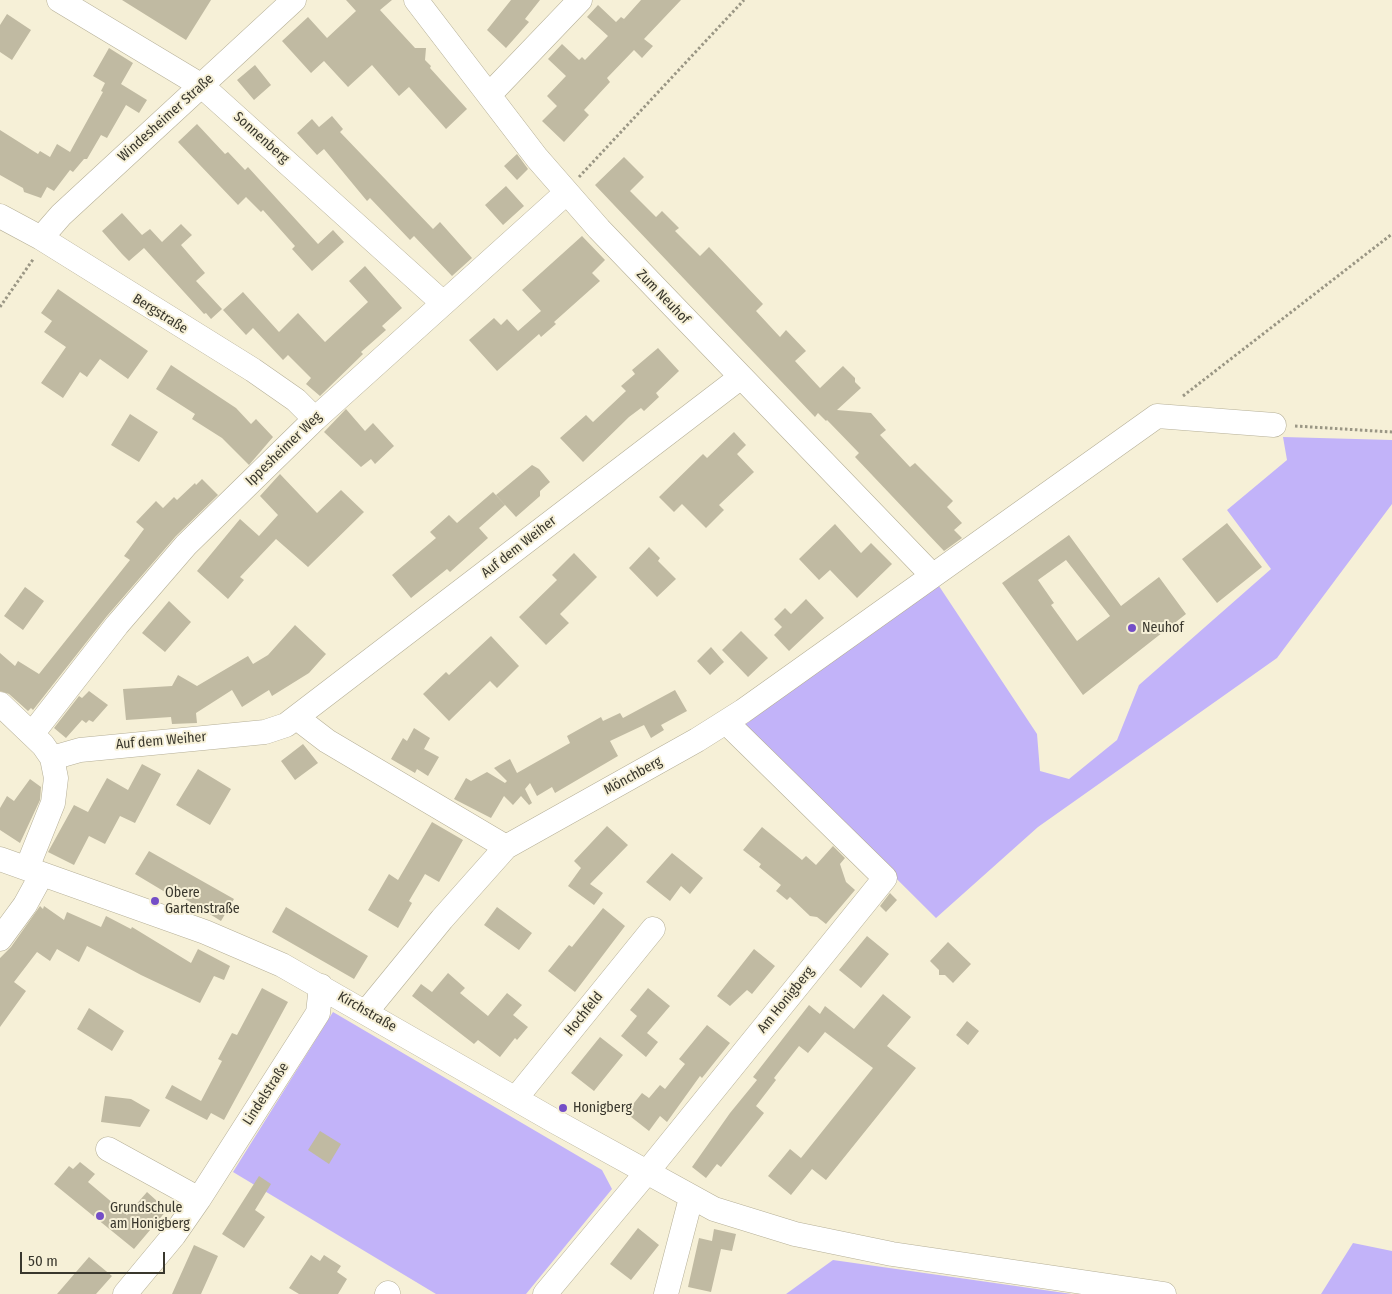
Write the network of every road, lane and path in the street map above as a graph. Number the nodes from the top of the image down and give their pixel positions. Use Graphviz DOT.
graph roads {
  1 [pos="59,0"];
  2 [pos="294,0"];
  3 [pos="416,0"];
  4 [pos="580,0"];
  5 [pos="744,0"];
  6 [pos="202,86"];
  7 [pos="489,95"];
  8 [pos="566,193"];
  9 [pos="0,216"];
  10 [pos="1392,234"];
  11 [pos="43,240"];
  12 [pos="444,303"];
  13 [pos="0,307"];
  14 [pos="741,377"];
  15 [pos="1157,416"];
  16 [pos="315,419"];
  17 [pos="1274,425"];
  18 [pos="1392,432"];
  19 [pos="932,575"];
  20 [pos="0,704"];
  21 [pos="297,718"];
  22 [pos="726,722"];
  23 [pos="32,734"];
  24 [pos="52,758"];
  25 [pos="506,847"];
  26 [pos="0,859"];
  27 [pos="35,871"];
  28 [pos="653,929"];
  29 [pos="0,939"];
  30 [pos="321,986"];
  31 [pos="366,1012"];
  32 [pos="516,1098"];
  33 [pos="108,1149"];
  34 [pos="647,1172"];
  35 [pos="691,1198"];
  36 [pos="199,1199"];
  37 [pos="124,1294"];
  38 [pos="545,1294"];
  39 [pos="666,1294"];
  40 [pos="1164,1294"];
  1 -- 6 [label="street, Sonnenberg"];
  2 -- 6 [label="street, Windesheimer Straße"];
  3 -- 7 [label="street, Zum Neuhof"];
  4 -- 7 [label="street"];
  5 -- 8 [label="path"];
  6 -- 11 [label="street, Windesheimer Straße"];
  6 -- 12 [label="street, Sonnenberg"];
  7 -- 8 [label="street, Zum Neuhof"];
  8 -- 12 [label="street, Ippesheimer Weg"];
  8 -- 14 [label="street, Zum Neuhof"];
  9 -- 11 [label="street, Bergstraße"];
  10 -- 15 [label="path"];
  11 -- 13 [label="path"];
  11 -- 16 [label="street, Bergstraße"];
  12 -- 16 [label="street, Ippesheimer Weg"];
  14 -- 19 [label="street, Zum Neuhof"];
  14 -- 21 [label="street, Auf dem Weiher"];
  15 -- 17 [label="street"];
  15 -- 19 [label="street, Mönchberg"];
  16 -- 23 [label="street, Ippesheimer Weg"];
  17 -- 18 [label="path"];
  19 -- 22 [label="street, Mönchberg"];
  20 -- 23 [label="street"];
  21 -- 24 [label="street, Auf dem Weiher"];
  21 -- 25 [label="street"];
  22 -- 25 [label="street, Mönchberg"];
  22 -- 34 [label="street, Am Honigberg"];
  23 -- 24 [label="street"];
  24 -- 27 [label="street"];
  25 -- 31 [label="street, Mönchberg"];
  26 -- 27 [label="street, Kirchstraße"];
  27 -- 29 [label="street"];
  27 -- 30 [label="street, Kirchstraße"];
  28 -- 32 [label="street, Hochfeld"];
  30 -- 31 [label="street, Kirchstraße"];
  30 -- 36 [label="street, Lindelstraße"];
  31 -- 32 [label="street, Kirchstraße"];
  32 -- 34 [label="street, Kirchstraße"];
  33 -- 36 [label="street"];
  34 -- 35 [label="street, Kirchstraße"];
  34 -- 38 [label="street, Am Honigberg"];
  35 -- 39 [label="street"];
  35 -- 40 [label="street, Kirchstraße"];
  36 -- 37 [label="street, Lindelstraße"];
}
